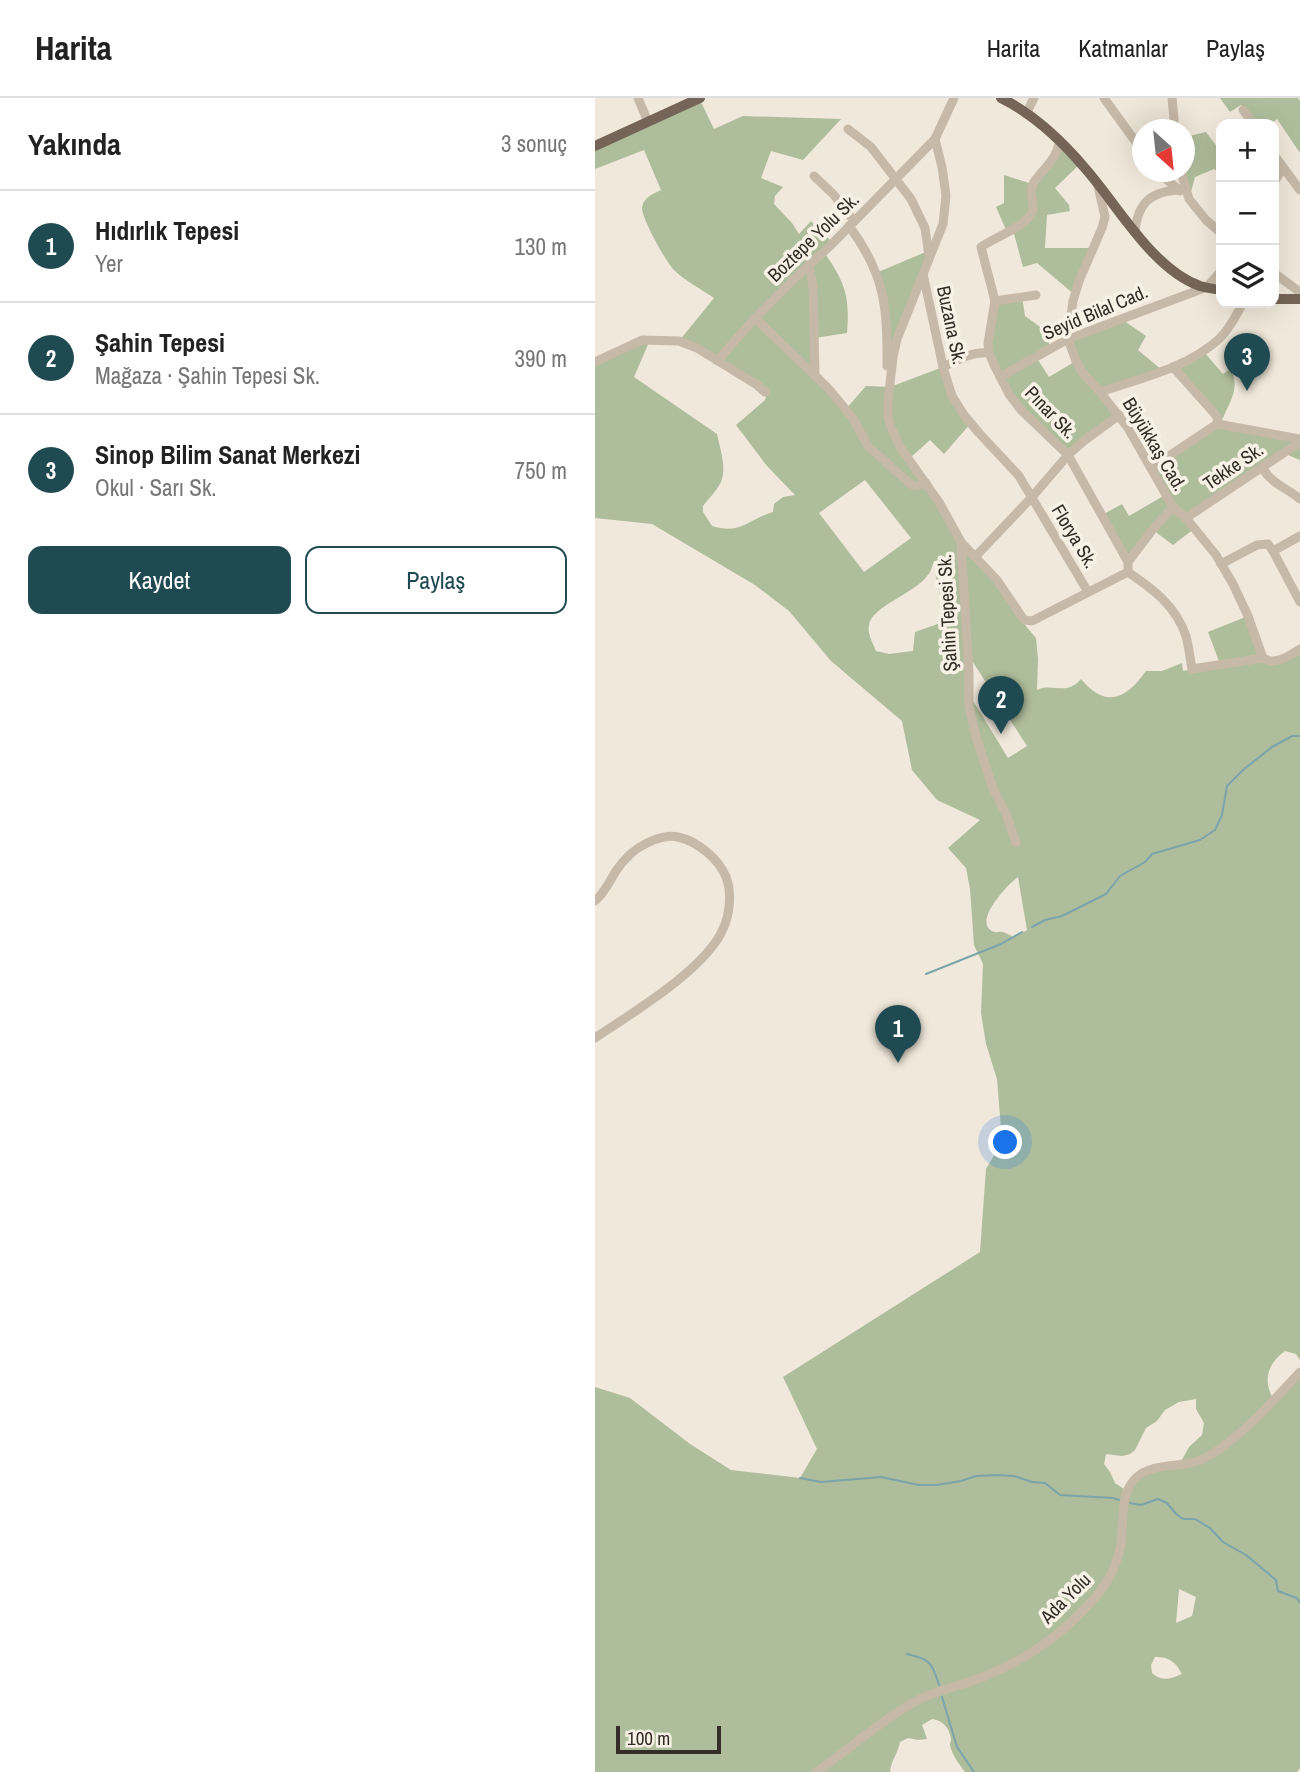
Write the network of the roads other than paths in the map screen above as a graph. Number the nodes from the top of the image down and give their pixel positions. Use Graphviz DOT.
graph roads {
  1 [pos="638,98"];
  2 [pos="700,98"];
  3 [pos="954,98"];
  4 [pos="1001,98"];
  5 [pos="1034,98"];
  6 [pos="1104,98"];
  7 [pos="1172,98"];
  8 [pos="1243,110"];
  9 [pos="1026,114"];
  10 [pos="1174,119"];
  11 [pos="1249,119"];
  12 [pos="648,122"];
  13 [pos="848,129"];
  14 [pos="1132,137"];
  15 [pos="935,139"];
  16 [pos="1060,141"];
  17 [pos="595,146"];
  18 [pos="1279,162"];
  19 [pos="1283,168"];
  20 [pos="1279,174"];
  21 [pos="814,176"];
  22 [pos="895,179"];
  23 [pos="1169,182"];
  24 [pos="1184,182"];
  25 [pos="1098,184"];
  26 [pos="1178,190"];
  27 [pos="1300,190"];
  28 [pos="1189,199"];
  29 [pos="852,224"];
  30 [pos="1216,229"];
  31 [pos="1135,231"];
  32 [pos="929,259"];
  33 [pos="809,265"];
  34 [pos="923,274"];
  35 [pos="1279,276"];
  36 [pos="1216,277"];
  37 [pos="1207,287"];
  38 [pos="1216,289"];
  39 [pos="1300,292"];
  40 [pos="1036,295"];
  41 [pos="1279,299"];
  42 [pos="1300,299"];
  43 [pos="995,301"];
  44 [pos="1240,308"];
  45 [pos="755,318"];
  46 [pos="1067,339"];
  47 [pos="989,353"];
  48 [pos="717,361"];
  49 [pos="595,362"];
  50 [pos="943,367"];
  51 [pos="1173,367"];
  52 [pos="815,374"];
  53 [pos="1000,377"];
  54 [pos="890,381"];
  55 [pos="765,392"];
  56 [pos="1101,392"];
  57 [pos="1119,415"];
  58 [pos="1217,424"];
  59 [pos="1300,441"];
  60 [pos="1068,455"];
  61 [pos="1262,467"];
  62 [pos="1151,468"];
  63 [pos="926,483"];
  64 [pos="1033,497"];
  65 [pos="1300,499"];
  66 [pos="1173,507"];
  67 [pos="1186,518"];
  68 [pos="1300,536"];
  69 [pos="961,541"];
  70 [pos="1273,551"];
  71 [pos="977,556"];
  72 [pos="1221,564"];
  73 [pos="1128,567"];
  74 [pos="1089,592"];
  75 [pos="1300,602"];
  76 [pos="1300,649"];
  77 [pos="1263,658"];
  78 [pos="1016,843"];
  79 [pos="595,901"];
  80 [pos="595,1038"];
  81 [pos="1300,1372"];
  82 [pos="816,1772"];
  1 -- 12 [label="street"];
  2 -- 12 [label="main road"];
  3 -- 15 [label="street"];
  4 -- 9 [label="main road"];
  5 -- 9 [label="street"];
  6 -- 14 [label="street"];
  7 -- 10 [label="street"];
  8 -- 11 [label="street"];
  9 -- 16 [label="main road"];
  12 -- 17 [label="main road"];
  13 -- 22 [label="street"];
  15 -- 22 [label="street, Boztepe Yolu Sk."];
  15 -- 32 [label="street, Buzana Sk."];
  16 -- 25 [label="main road"];
  16 -- 43 [label="street, Pınar Sk."];
  18 -- 19 [label="street"];
  19 -- 20 [label="street"];
  19 -- 27 [label="street"];
  21 -- 29 [label="street"];
  22 -- 29 [label="street, Boztepe Yolu Sk."];
  22 -- 32 [label="street"];
  23 -- 26 [label="street"];
  24 -- 28 [label="street"];
  25 -- 31 [label="main road"];
  25 -- 46 [label="street"];
  26 -- 28 [label="street"];
  26 -- 31 [label="street"];
  28 -- 30 [label="street"];
  29 -- 33 [label="street, Boztepe Yolu Sk."];
  29 -- 54 [label="street"];
  31 -- 37 [label="main road"];
  32 -- 34 [label="street, Buzana Sk."];
  33 -- 45 [label="street, Boztepe Yolu Sk."];
  33 -- 52 [label="street"];
  34 -- 50 [label="street, Buzana Sk."];
  34 -- 54 [label="street, Şahin Tepesi Sk."];
  35 -- 39 [label="street"];
  36 -- 37 [label="street"];
  37 -- 38 [label="main road"];
  37 -- 46 [label="street, Seyid Bilal Cad."];
  40 -- 43 [label="street"];
  41 -- 42 [label="main road"];
  43 -- 47 [label="street, Pınar Sk."];
  44 -- 51 [label="street"];
  45 -- 48 [label="street, Boztepe Yolu Sk."];
  45 -- 52 [label="street"];
  46 -- 53 [label="street, Seyid Bilal Cad."];
  46 -- 56 [label="street, Büyükkaş Cad."];
  47 -- 50 [label="street"];
  47 -- 53 [label="street, Pınar Sk."];
  48 -- 49 [label="street"];
  48 -- 55 [label="street"];
  50 -- 64 [label="street, Buzana Sk."];
  51 -- 56 [label="street"];
  51 -- 58 [label="street"];
  52 -- 63 [label="street"];
  53 -- 60 [label="street, Pınar Sk."];
  54 -- 63 [label="street, Şahin Tepesi Sk."];
  56 -- 57 [label="street, Büyükkaş Cad."];
  57 -- 60 [label="street"];
  57 -- 62 [label="street, Büyükkaş Cad."];
  58 -- 59 [label="street"];
  58 -- 62 [label="street"];
  59 -- 61 [label="street, Tekke Sk."];
  60 -- 64 [label="street"];
  60 -- 73 [label="street, Pınar Sk."];
  61 -- 65 [label="street"];
  61 -- 67 [label="street, Tekke Sk."];
  62 -- 66 [label="street, Büyükkaş Cad."];
  63 -- 69 [label="street, Şahin Tepesi Sk."];
  64 -- 71 [label="street"];
  64 -- 74 [label="street, Florya Sk."];
  66 -- 67 [label="street, Büyükkaş Cad."];
  66 -- 73 [label="street"];
  67 -- 72 [label="street, Büyükkaş Cad."];
  68 -- 70 [label="street"];
  69 -- 71 [label="street"];
  69 -- 78 [label="street, Şahin Tepesi Sk."];
  70 -- 72 [label="street"];
  70 -- 75 [label="street"];
  71 -- 74 [label="street"];
  72 -- 77 [label="street, Büyükkaş Cad."];
  73 -- 74 [label="street"];
  73 -- 77 [label="street"];
  76 -- 77 [label="street"];
  79 -- 80 [label="street"];
  81 -- 82 [label="street, Ada Yolu"];
}
